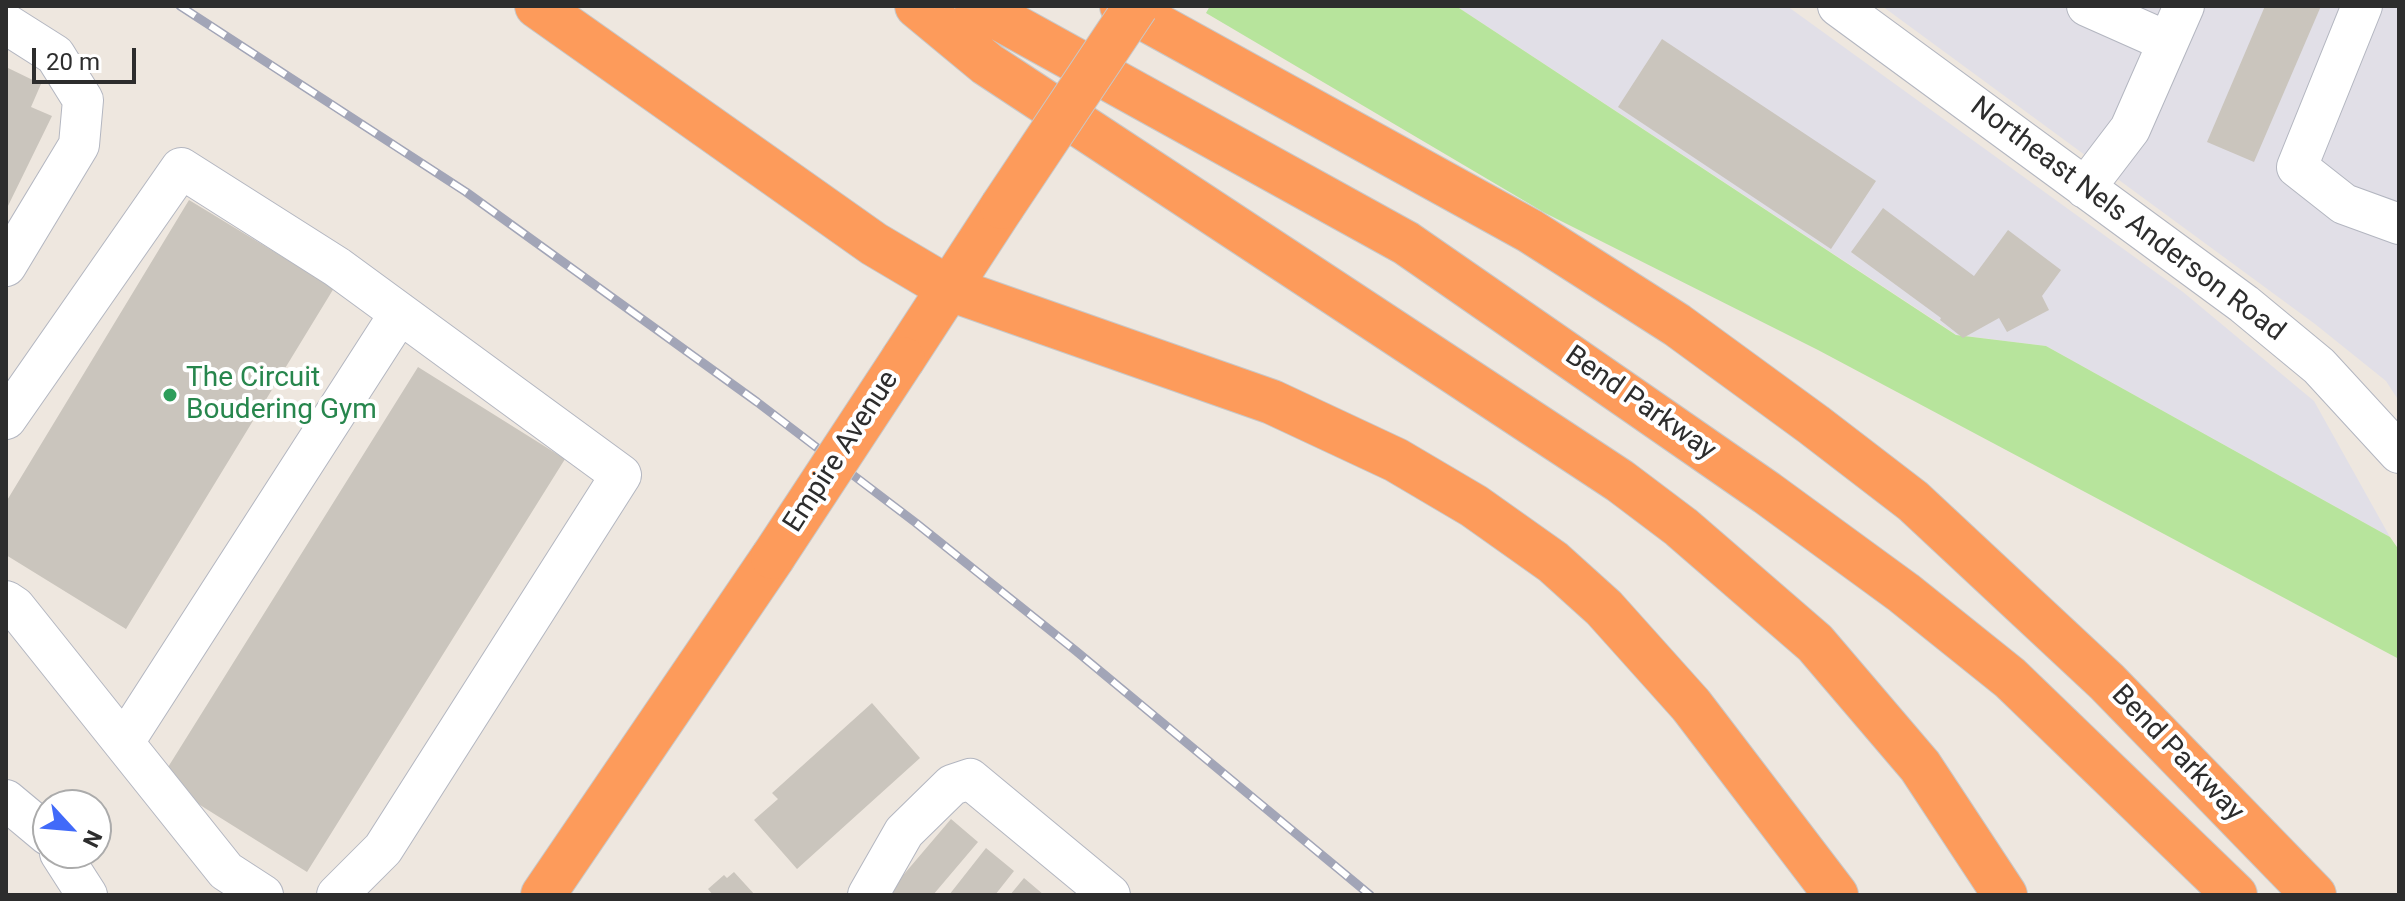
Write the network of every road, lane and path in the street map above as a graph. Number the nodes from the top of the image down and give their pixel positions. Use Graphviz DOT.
graph roads {
  1 [pos="537,6"];
  2 [pos="917,6"];
  3 [pos="977,6"];
  4 [pos="1122,6"];
  5 [pos="1136,6"];
  6 [pos="1838,6"];
  7 [pos="2087,6"];
  8 [pos="2362,6"];
  9 [pos="6,24"];
  10 [pos="2176,24"];
  11 [pos="2085,188"];
  12 [pos="2399,224"];
  13 [pos="6,266"];
  14 [pos="950,289"];
  15 [pos="400,313"];
  16 [pos="6,419"];
  17 [pos="2399,453"];
  18 [pos="6,601"];
  19 [pos="124,742"];
  20 [pos="6,800"];
  21 [pos="32,822"];
  22 [pos="70,869"];
  23 [pos="87,895"];
  24 [pos="263,895"];
  25 [pos="337,895"];
  26 [pos="543,895"];
  27 [pos="868,895"];
  28 [pos="1110,895"];
  29 [pos="1836,895"];
  30 [pos="2005,895"];
  31 [pos="2235,895"];
  32 [pos="2314,895"];
  1 -- 14 [label="highway"];
  2 -- 30 [label="highway"];
  3 -- 31 [label="highway, Bend Parkway"];
  4 -- 32 [label="highway, Bend Parkway"];
  5 -- 14 [label="highway, Empire Avenue, bridge"];
  6 -- 11 [label="street, Northeast Nels Anderson Road"];
  7 -- 10 [label="street"];
  8 -- 12 [label="street"];
  9 -- 13 [label="street"];
  10 -- 11 [label="street"];
  11 -- 17 [label="street, Northeast Nels Anderson Road"];
  14 -- 26 [label="highway, Empire Avenue, bridge"];
  14 -- 29 [label="highway"];
  15 -- 16 [label="street"];
  15 -- 19 [label="street"];
  15 -- 25 [label="street"];
  18 -- 19 [label="street"];
  19 -- 24 [label="street"];
  20 -- 21 [label="street"];
  22 -- 23 [label="street"];
  27 -- 28 [label="street"];
}
